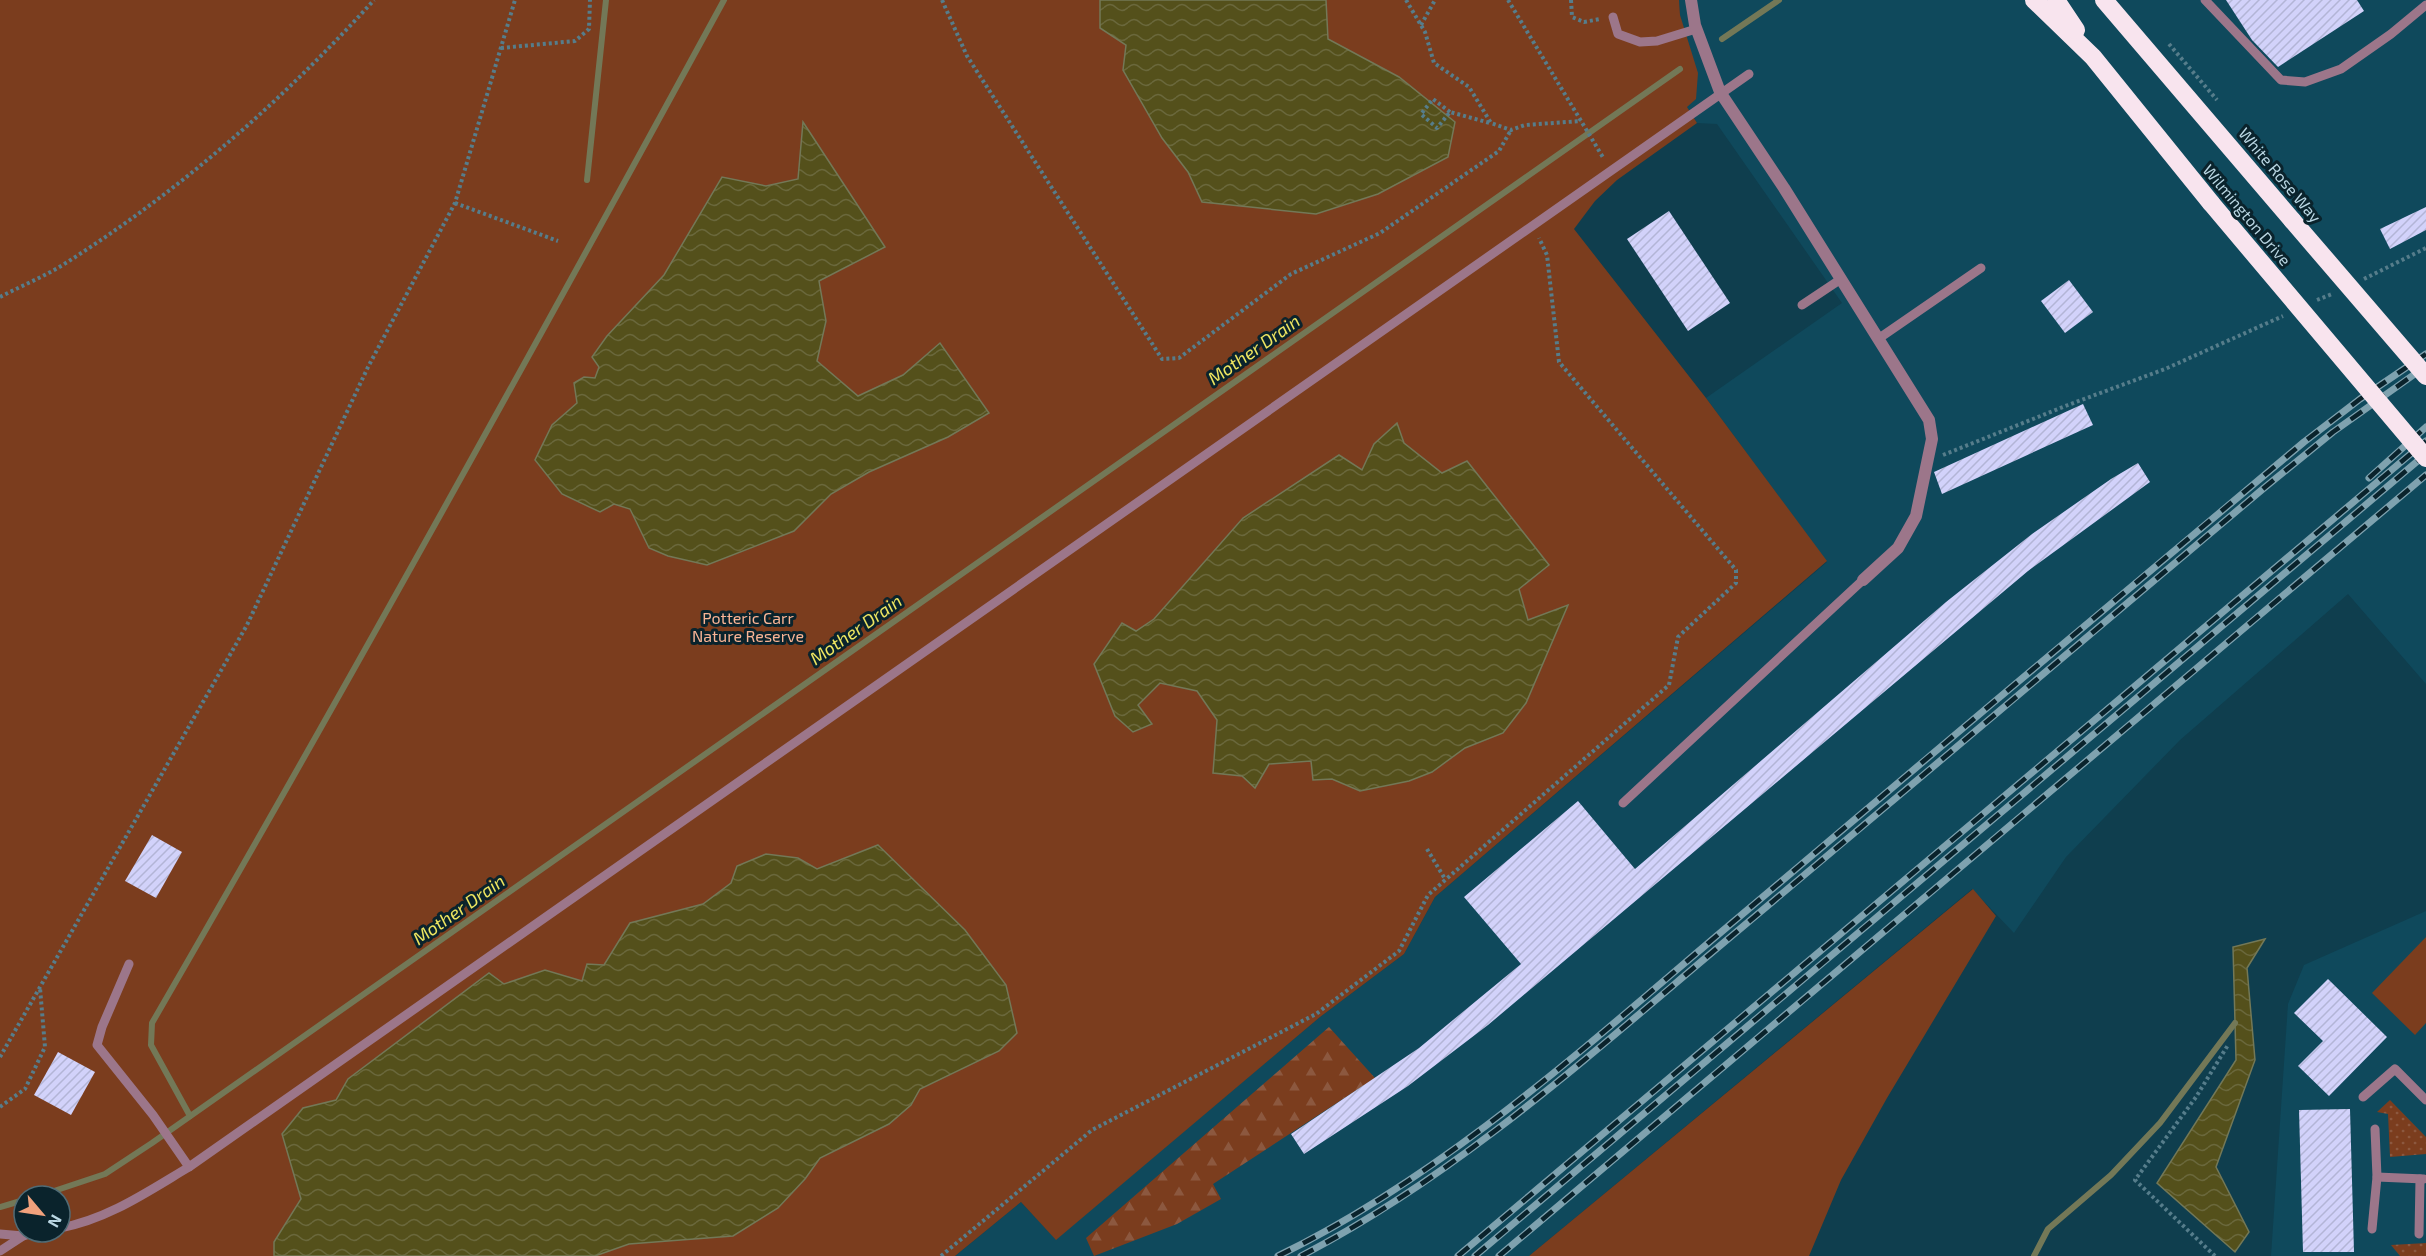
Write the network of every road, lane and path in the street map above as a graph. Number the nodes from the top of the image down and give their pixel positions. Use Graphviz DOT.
graph roads {
  1 [pos="374,0"];
  2 [pos="515,0"];
  3 [pos="590,0"];
  4 [pos="942,0"];
  5 [pos="1406,0"];
  6 [pos="1435,0"];
  7 [pos="1508,0"];
  8 [pos="1571,0"];
  9 [pos="1691,0"];
  10 [pos="2034,0"];
  11 [pos="2056,0"];
  12 [pos="2104,0"];
  13 [pos="2205,0"];
  14 [pos="2426,5"];
  15 [pos="1613,17"];
  16 [pos="1421,25"];
  17 [pos="1696,29"];
  18 [pos="501,48"];
  19 [pos="2093,57"];
  20 [pos="1749,74"];
  21 [pos="1720,92"];
  22 [pos="1450,112"];
  23 [pos="1581,121"];
  24 [pos="1491,123"];
  25 [pos="1511,130"];
  26 [pos="1595,144"];
  27 [pos="455,203"];
  28 [pos="1533,224"];
  29 [pos="558,241"];
  30 [pos="2426,248"];
  31 [pos="1981,268"];
  32 [pos="1841,279"];
  33 [pos="2358,282"];
  34 [pos="2336,292"];
  35 [pos="0,297"];
  36 [pos="2314,302"];
  37 [pos="1802,305"];
  38 [pos="2293,312"];
  39 [pos="1878,339"];
  40 [pos="2426,376"];
  41 [pos="2426,458"];
  42 [pos="1926,464"];
  43 [pos="1863,580"];
  44 [pos="1623,803"];
  45 [pos="1427,849"];
  46 [pos="1445,879"];
  47 [pos="129,963"];
  48 [pos="40,987"];
  49 [pos="2228,1046"];
  50 [pos="0,1057"];
  51 [pos="2363,1097"];
  52 [pos="2426,1100"];
  53 [pos="0,1107"];
  54 [pos="2375,1129"];
  55 [pos="189,1167"];
  56 [pos="2377,1177"];
  57 [pos="2423,1179"];
  58 [pos="72,1226"];
  59 [pos="2372,1229"];
  60 [pos="2419,1234"];
  61 [pos="941,1256"];
  62 [pos="2215,1256"];
  1 -- 35 [label="path"];
  2 -- 18 [label="path"];
  3 -- 18 [label="path"];
  4 -- 25 [label="path"];
  5 -- 16 [label="path"];
  6 -- 16 [label="path"];
  7 -- 23 [label="path"];
  8 -- 15 [label="path"];
  9 -- 17 [label="street"];
  10 -- 19 [label="highway, Wilmington Drive"];
  11 -- 19 [label="highway"];
  12 -- 40 [label="highway, White Rose Way, bridge"];
  13 -- 14 [label="lane"];
  15 -- 17 [label="lane"];
  16 -- 24 [label="path"];
  17 -- 21 [label="street"];
  18 -- 27 [label="path"];
  19 -- 41 [label="highway, Wilmington Drive, bridge"];
  20 -- 21 [label="lane"];
  21 -- 28 [label="lane"];
  21 -- 32 [label="street"];
  22 -- 22 [label="path"];
  22 -- 24 [label="path"];
  23 -- 25 [label="path"];
  23 -- 26 [label="path"];
  24 -- 25 [label="path"];
  27 -- 29 [label="path"];
  27 -- 48 [label="path"];
  28 -- 46 [label="path"];
  28 -- 55 [label="lane"];
  30 -- 33 [label="path"];
  31 -- 39 [label="lane"];
  32 -- 37 [label="lane"];
  32 -- 39 [label="street"];
  34 -- 36 [label="path"];
  38 -- 42 [label="path"];
  39 -- 42 [label="street"];
  42 -- 43 [label="street"];
  43 -- 44 [label="lane"];
  45 -- 46 [label="path"];
  46 -- 61 [label="path"];
  47 -- 55 [label="lane"];
  48 -- 50 [label="path"];
  48 -- 53 [label="path"];
  49 -- 62 [label="path"];
  51 -- 52 [label="lane"];
  54 -- 56 [label="lane"];
  55 -- 58 [label="lane"];
  56 -- 57 [label="lane"];
  56 -- 59 [label="lane"];
  57 -- 60 [label="lane"];
}
